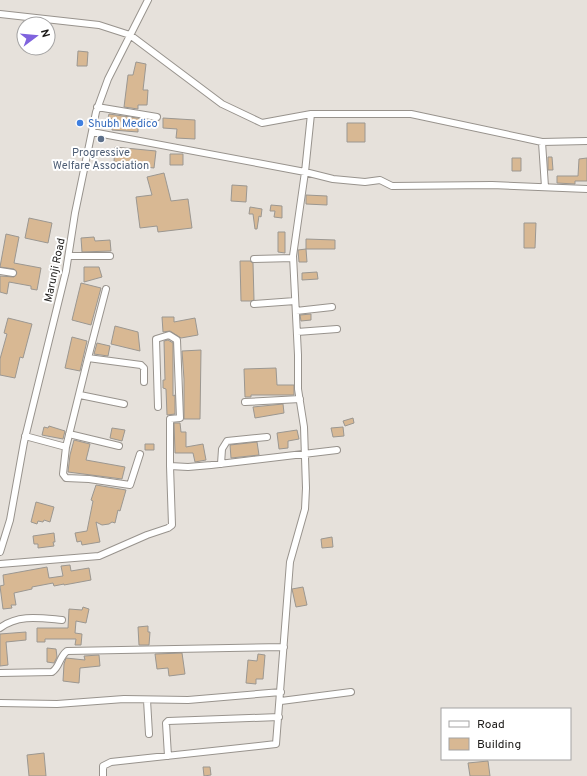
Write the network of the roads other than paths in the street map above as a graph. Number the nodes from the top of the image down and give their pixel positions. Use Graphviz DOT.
graph roads {
  1 [pos="148,0"];
  2 [pos="0,14"];
  3 [pos="130,35"];
  4 [pos="97,107"];
  5 [pos="311,114"];
  6 [pos="157,117"];
  7 [pos="92,132"];
  8 [pos="587,141"];
  9 [pos="542,142"];
  10 [pos="305,172"];
  11 [pos="545,187"];
  12 [pos="587,189"];
  13 [pos="69,256"];
  14 [pos="110,256"];
  15 [pos="293,258"];
  16 [pos="254,259"];
  17 [pos="0,271"];
  18 [pos="13,273"];
  19 [pos="106,289"];
  20 [pos="295,301"];
  21 [pos="254,304"];
  22 [pos="332,307"];
  23 [pos="296,311"];
  24 [pos="337,329"];
  25 [pos="297,332"];
  26 [pos="88,358"];
  27 [pos="144,382"];
  28 [pos="80,395"];
  29 [pos="300,399"];
  30 [pos="245,402"];
  31 [pos="124,404"];
  32 [pos="158,407"];
  33 [pos="69,434"];
  34 [pos="25,436"];
  35 [pos="267,437"];
  36 [pos="119,446"];
  37 [pos="66,447"];
  38 [pos="337,450"];
  39 [pos="140,454"];
  40 [pos="306,455"];
  41 [pos="221,464"];
  42 [pos="170,466"];
  43 [pos="0,552"];
  44 [pos="0,564"];
  45 [pos="62,620"];
  46 [pos="0,628"];
  47 [pos="284,647"];
  48 [pos="0,673"];
  49 [pos="281,692"];
  50 [pos="351,692"];
  51 [pos="147,700"];
  52 [pos="280,701"];
  53 [pos="0,703"];
  54 [pos="279,717"];
  55 [pos="149,734"];
  56 [pos="168,756"];
  57 [pos="103,776"];
  1 -- 3 [label="street, Marunji Road"];
  2 -- 3 [label="street"];
  3 -- 4 [label="street, Marunji Road"];
  3 -- 5 [label="street"];
  4 -- 6 [label="street"];
  4 -- 7 [label="street, Marunji Road"];
  5 -- 9 [label="street"];
  5 -- 10 [label="street"];
  7 -- 10 [label="street"];
  7 -- 13 [label="street, Marunji Road"];
  8 -- 9 [label="street"];
  9 -- 11 [label="street"];
  10 -- 11 [label="street"];
  10 -- 15 [label="street"];
  11 -- 12 [label="street"];
  13 -- 14 [label="street"];
  13 -- 34 [label="street, Marunji Road"];
  15 -- 16 [label="street"];
  15 -- 20 [label="street"];
  17 -- 18 [label="street"];
  19 -- 26 [label="street"];
  20 -- 21 [label="street"];
  20 -- 23 [label="street"];
  22 -- 23 [label="street"];
  23 -- 25 [label="street"];
  24 -- 25 [label="street"];
  25 -- 29 [label="street"];
  26 -- 27 [label="street"];
  26 -- 28 [label="street"];
  28 -- 31 [label="street"];
  28 -- 33 [label="street"];
  29 -- 30 [label="street"];
  29 -- 40 [label="street"];
  32 -- 42 [label="street"];
  33 -- 36 [label="street"];
  33 -- 37 [label="street"];
  34 -- 37 [label="street"];
  34 -- 43 [label="street, Marunji Road"];
  35 -- 41 [label="street"];
  37 -- 39 [label="street"];
  38 -- 40 [label="street"];
  40 -- 41 [label="street"];
  40 -- 47 [label="street"];
  41 -- 42 [label="street"];
  42 -- 44 [label="street"];
  45 -- 46 [label="street"];
  47 -- 48 [label="street"];
  47 -- 49 [label="street"];
  49 -- 51 [label="street"];
  49 -- 52 [label="street"];
  50 -- 52 [label="street"];
  51 -- 53 [label="street"];
  51 -- 55 [label="street"];
  52 -- 54 [label="street"];
  54 -- 56 [label="street"];
  54 -- 56 [label="street"];
  56 -- 57 [label="street"];
}
